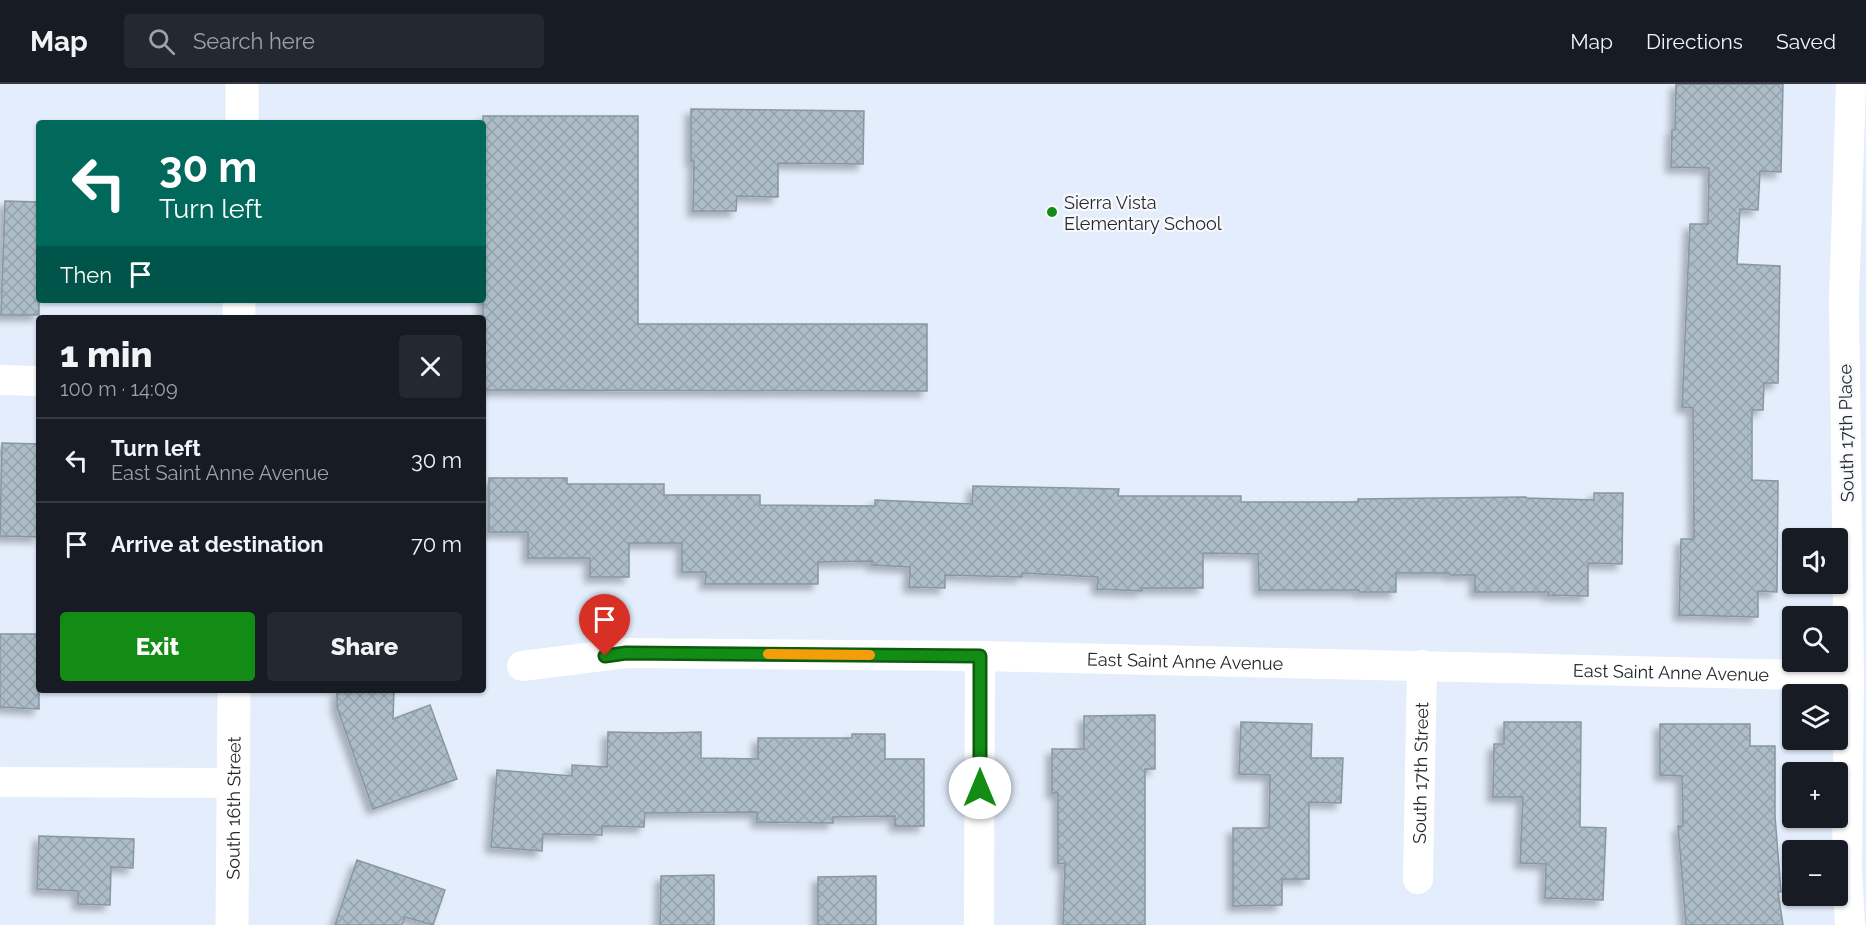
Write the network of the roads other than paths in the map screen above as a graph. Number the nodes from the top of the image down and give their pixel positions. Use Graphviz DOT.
graph roads {
  1 [pos="242,84"];
  2 [pos="1851,84"];
  3 [pos="242,120"];
  4 [pos="0,380"];
  5 [pos="36,381"];
  6 [pos="980,656"];
  7 [pos="1422,665"];
  8 [pos="522,666"];
  9 [pos="1849,676"];
  10 [pos="234,693"];
  11 [pos="0,782"];
  12 [pos="232,783"];
  13 [pos="1418,879"];
  14 [pos="232,925"];
  15 [pos="979,925"];
  16 [pos="1850,925"];
  1 -- 3 [label="main road"];
  2 -- 9 [label="street, South 17th Place"];
  4 -- 5 [label="street"];
  6 -- 7 [label="street, East Saint Anne Avenue"];
  6 -- 8 [label="street, East Saint Anne Avenue"];
  6 -- 15 [label="street"];
  7 -- 9 [label="street, East Saint Anne Avenue"];
  7 -- 13 [label="street, South 17th Street"];
  9 -- 16 [label="street, South 17th Place"];
  10 -- 12 [label="main road, South 16th Street"];
  11 -- 12 [label="street"];
  12 -- 14 [label="main road, South 16th Street"];
}
